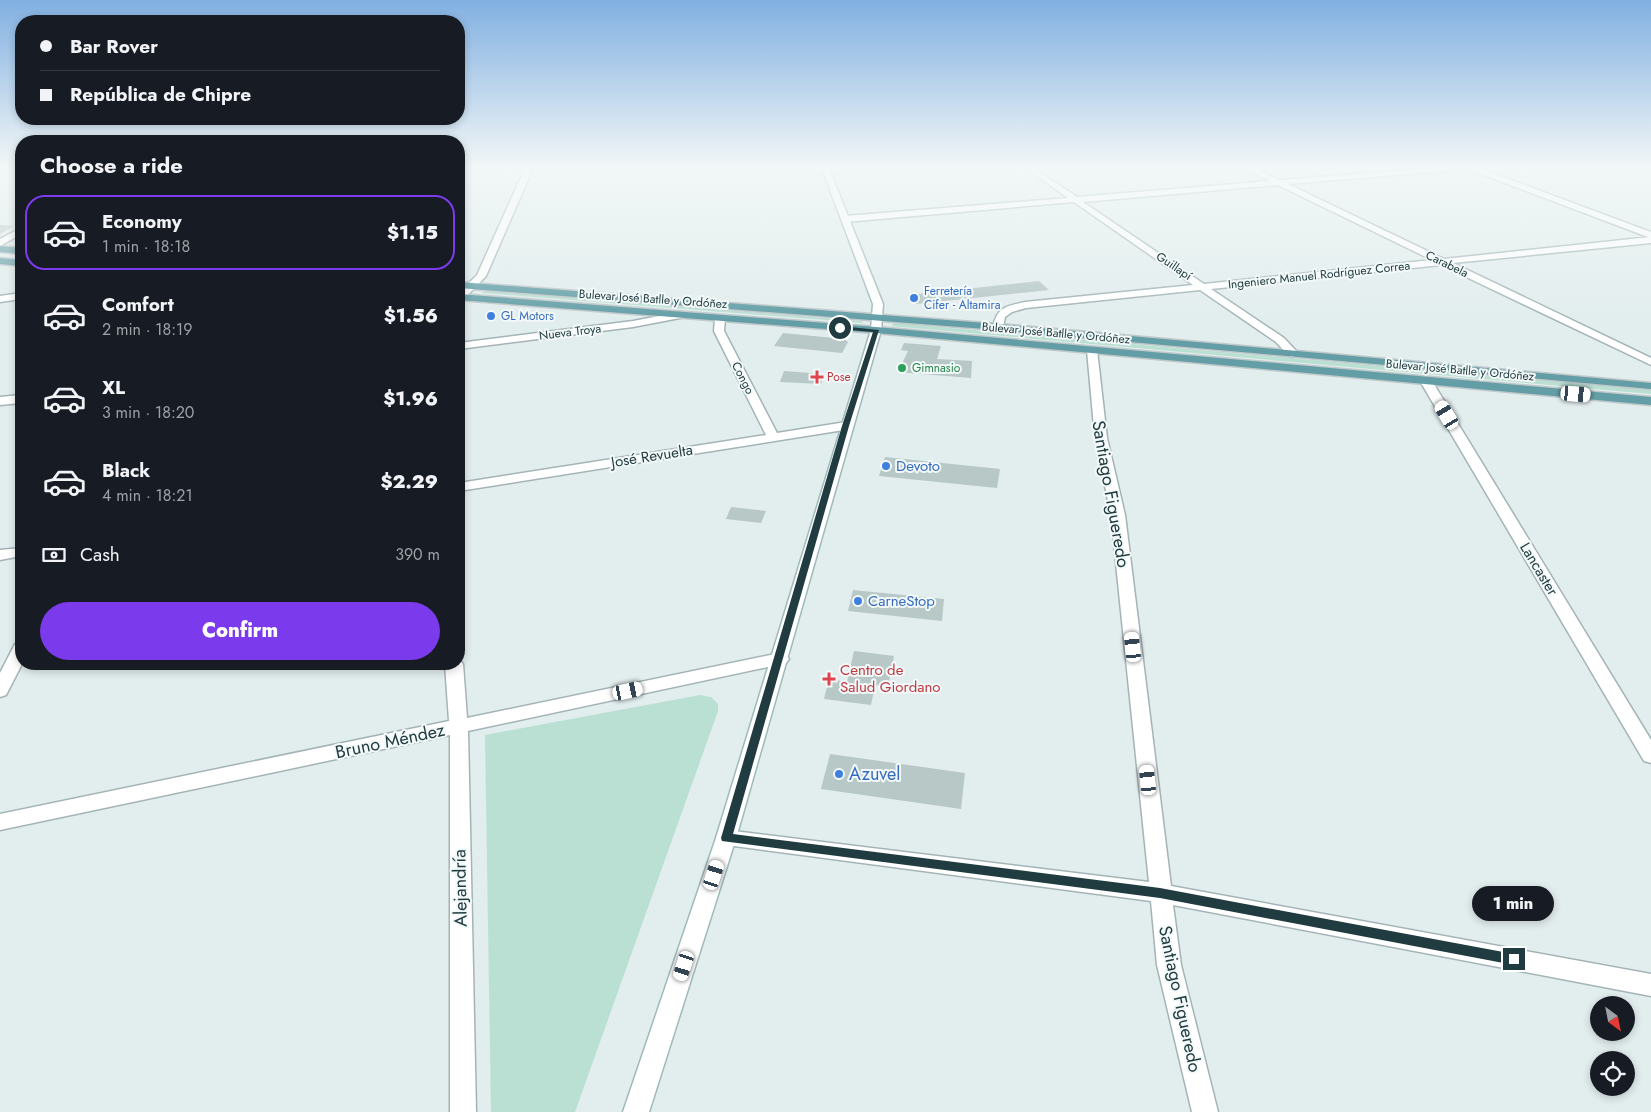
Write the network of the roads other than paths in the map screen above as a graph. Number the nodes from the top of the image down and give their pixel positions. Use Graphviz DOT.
graph roads {
  1 [pos="507,218"];
  2 [pos="858,218"];
  3 [pos="1101,218"];
  4 [pos="1351,218"];
  5 [pos="1605,218"];
  6 [pos="845,219"];
  7 [pos="15,234"];
  8 [pos="1651,235"];
  9 [pos="1651,240"];
  10 [pos="0,243"];
  11 [pos="0,249"];
  12 [pos="15,250"];
  13 [pos="0,261"];
  14 [pos="15,262"];
  15 [pos="1442,262"];
  16 [pos="465,286"];
  17 [pos="471,286"];
  18 [pos="1205,287"];
  19 [pos="465,292"];
  20 [pos="15,297"];
  21 [pos="0,298"];
  22 [pos="465,298"];
  23 [pos="681,315"];
  24 [pos="720,318"];
  25 [pos="877,324"];
  26 [pos="998,327"];
  27 [pos="465,345"];
  28 [pos="1092,350"];
  29 [pos="1293,354"];
  30 [pos="1651,362"];
  31 [pos="1426,381"];
  32 [pos="1651,386"];
  33 [pos="15,399"];
  34 [pos="0,401"];
  35 [pos="1651,401"];
  36 [pos="846,426"];
  37 [pos="773,437"];
  38 [pos="465,486"];
  39 [pos="15,553"];
  40 [pos="0,555"];
  41 [pos="780,659"];
  42 [pos="15,660"];
  43 [pos="454,670"];
  44 [pos="0,691"];
  45 [pos="459,727"];
  46 [pos="1651,756"];
  47 [pos="0,822"];
  48 [pos="726,838"];
  49 [pos="1160,893"];
  50 [pos="1651,985"];
  51 [pos="463,1112"];
  52 [pos="636,1112"];
  53 [pos="1205,1112"];
  1 -- 17 [label="street"];
  2 -- 6 [label="street"];
  3 -- 18 [label="street, Guillapí"];
  4 -- 15 [label="street, Carabela"];
  5 -- 8 [label="street"];
  6 -- 25 [label="street"];
  7 -- 10 [label="street"];
  9 -- 15 [label="street, Ingeniero Manuel Rodríguez Correa"];
  11 -- 12 [label="main road"];
  13 -- 14 [label="main road"];
  15 -- 18 [label="street, Ingeniero Manuel Rodríguez Correa"];
  15 -- 30 [label="street, Carabela"];
  16 -- 17 [label="main road, Bulevar José Batlle y Ordóñez"];
  17 -- 19 [label="street"];
  17 -- 25 [label="main road, Bulevar José Batlle y Ordóñez"];
  18 -- 26 [label="street, Ingeniero Manuel Rodríguez Correa"];
  18 -- 29 [label="street, Guillapí"];
  20 -- 21 [label="street"];
  22 -- 23 [label="main road, Bulevar José Batlle y Ordóñez"];
  23 -- 24 [label="main road, Bulevar José Batlle y Ordóñez"];
  23 -- 27 [label="street, Nueva Troya"];
  24 -- 25 [label="main road, Bulevar José Batlle y Ordóñez"];
  24 -- 37 [label="street, Congo"];
  25 -- 26 [label="main road, Bulevar José Batlle y Ordóñez"];
  25 -- 28 [label="main road, Bulevar José Batlle y Ordóñez"];
  25 -- 36 [label="street"];
  26 -- 29 [label="main road, Bulevar José Batlle y Ordóñez"];
  28 -- 31 [label="main road, Bulevar José Batlle y Ordóñez"];
  28 -- 49 [label="street, Santiago Figueredo"];
  29 -- 32 [label="main road, Bulevar José Batlle y Ordóñez"];
  31 -- 35 [label="main road, Bulevar José Batlle y Ordóñez"];
  31 -- 46 [label="street, Lancaster"];
  33 -- 34 [label="street"];
  36 -- 37 [label="street, José Revuelta"];
  36 -- 41 [label="street"];
  37 -- 38 [label="street, José Revuelta"];
  39 -- 40 [label="street"];
  41 -- 45 [label="street, Bruno Méndez"];
  41 -- 48 [label="street"];
  42 -- 44 [label="street"];
  43 -- 45 [label="street, Alejandría"];
  45 -- 47 [label="street, Bruno Méndez"];
  45 -- 51 [label="street, Alejandría"];
  48 -- 49 [label="street"];
  48 -- 52 [label="street"];
  49 -- 50 [label="street"];
  49 -- 53 [label="street, Santiago Figueredo"];
}
